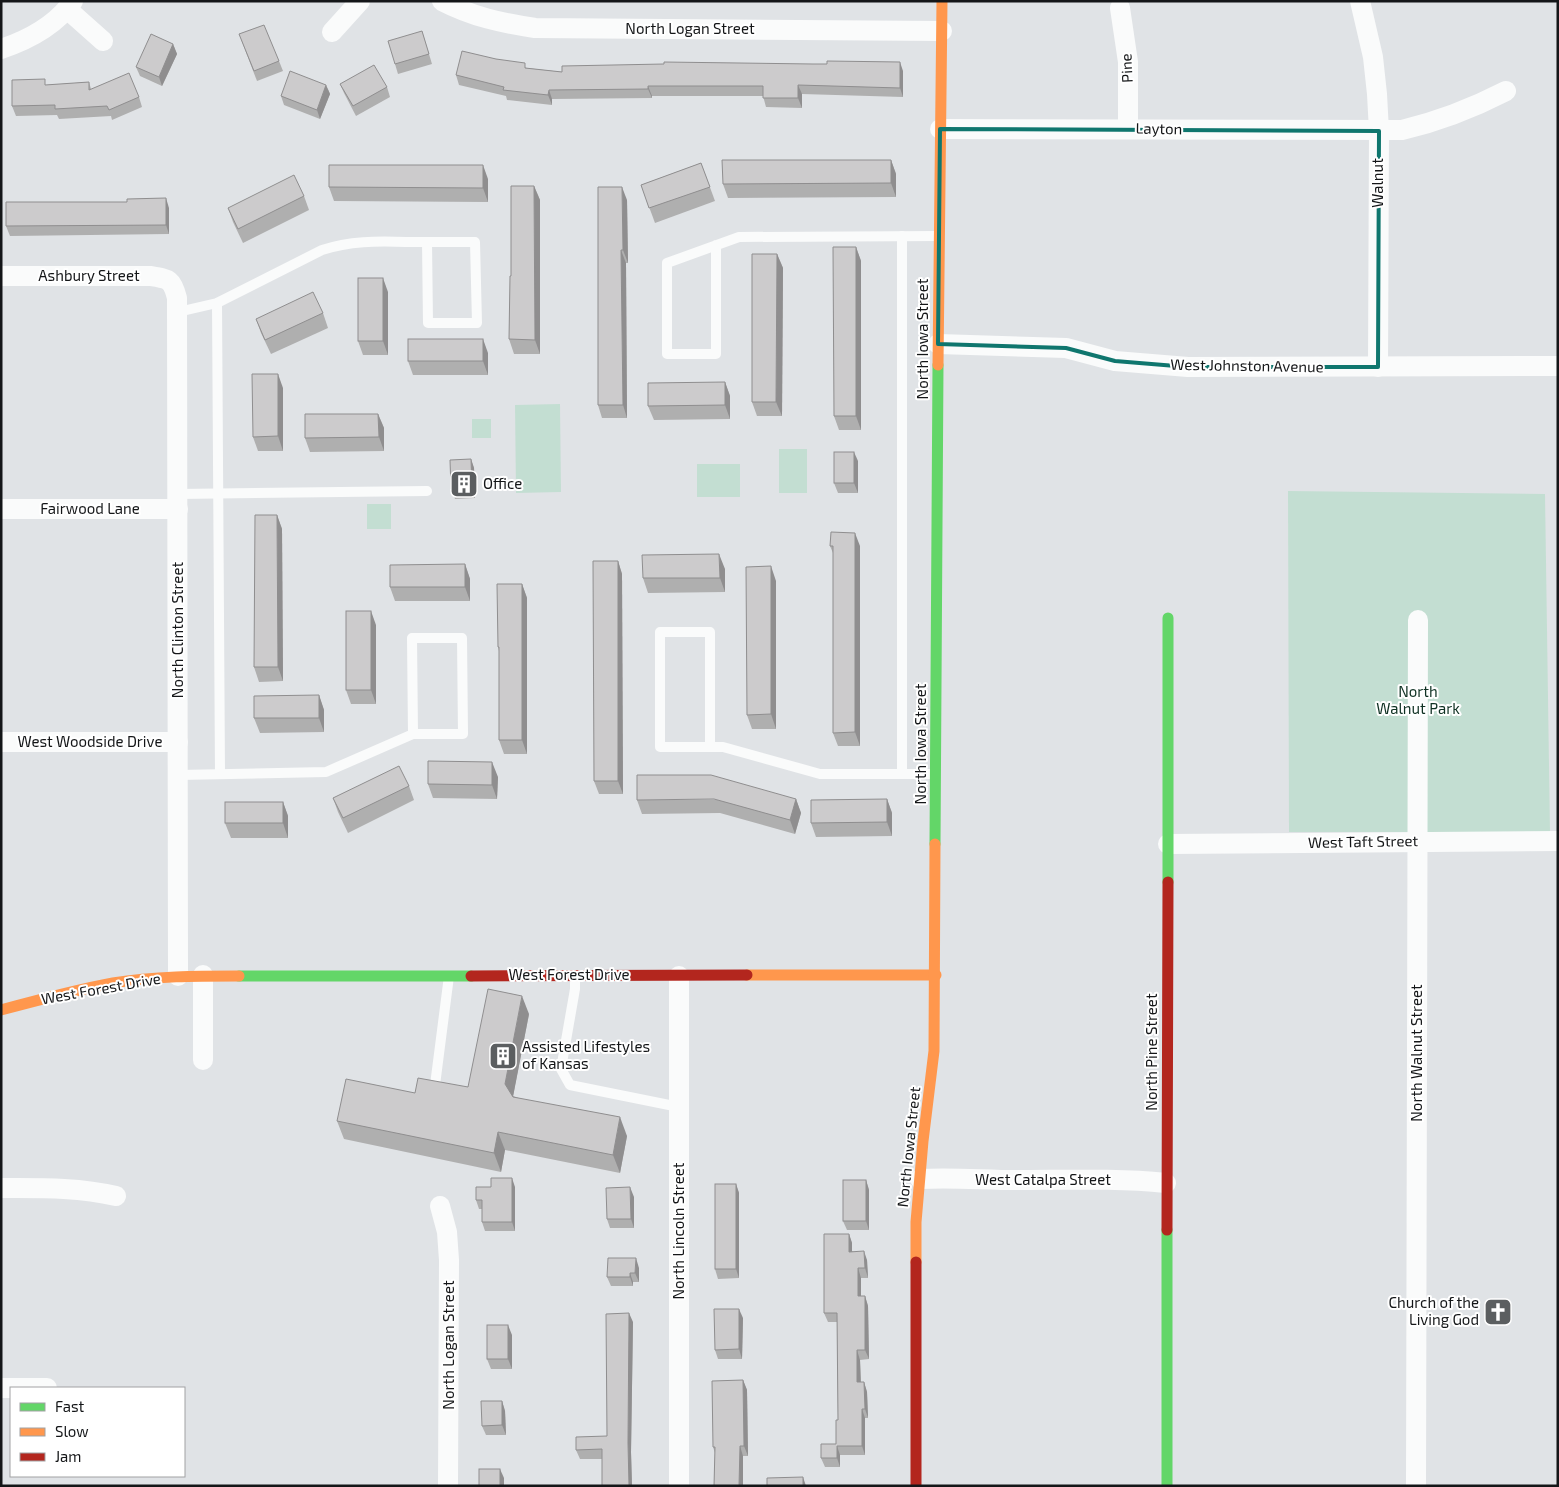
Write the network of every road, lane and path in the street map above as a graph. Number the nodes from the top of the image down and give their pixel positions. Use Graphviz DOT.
graph roads {
  1 [pos="360,1"];
  2 [pos="442,1"];
  3 [pos="942,1"];
  4 [pos="1360,1"];
  5 [pos="70,5"];
  6 [pos="1120,8"];
  7 [pos="942,31"];
  8 [pos="332,32"];
  9 [pos="103,41"];
  10 [pos="1,49"];
  11 [pos="1506,91"];
  12 [pos="940,129"];
  13 [pos="1128,129"];
  14 [pos="1378,131"];
  15 [pos="902,236"];
  16 [pos="939,236"];
  17 [pos="427,242"];
  18 [pos="716,245"];
  19 [pos="1,276"];
  20 [pos="174,285"];
  21 [pos="217,303"];
  22 [pos="178,312"];
  23 [pos="938,344"];
  24 [pos="1378,366"];
  25 [pos="1558,366"];
  26 [pos="427,491"];
  27 [pos="220,493"];
  28 [pos="178,501"];
  29 [pos="1,509"];
  30 [pos="1168,618"];
  31 [pos="1418,620"];
  32 [pos="413,734"];
  33 [pos="1,742"];
  34 [pos="178,742"];
  35 [pos="710,747"];
  36 [pos="220,774"];
  37 [pos="902,774"];
  38 [pos="935,774"];
  39 [pos="178,775"];
  40 [pos="1417,841"];
  41 [pos="1558,841"];
  42 [pos="1168,844"];
  43 [pos="203,975"];
  44 [pos="449,975"];
  45 [pos="936,975"];
  46 [pos="178,976"];
  47 [pos="575,976"];
  48 [pos="679,976"];
  49 [pos="1,1010"];
  50 [pos="203,1060"];
  51 [pos="436,1085"];
  52 [pos="680,1107"];
  53 [pos="920,1179"];
  54 [pos="1166,1183"];
  55 [pos="1,1188"];
  56 [pos="116,1196"];
  57 [pos="440,1206"];
  58 [pos="448,1486"];
  59 [pos="679,1486"];
  60 [pos="916,1486"];
  61 [pos="1166,1486"];
  62 [pos="1416,1486"];
  1 -- 8 [label="street"];
  2 -- 7 [label="street, North Logan Street"];
  3 -- 7 [label="street, North Iowa Street"];
  4 -- 14 [label="street, Walnut"];
  5 -- 9 [label="street"];
  5 -- 10 [label="street"];
  6 -- 13 [label="street, Pine"];
  7 -- 12 [label="street, North Iowa Street"];
  11 -- 14 [label="street, Layton"];
  12 -- 13 [label="street, Layton"];
  12 -- 16 [label="street, North Iowa Street"];
  13 -- 14 [label="street, Layton"];
  14 -- 24 [label="street, Walnut"];
  15 -- 16 [label="lane"];
  15 -- 18 [label="lane"];
  15 -- 37 [label="lane"];
  16 -- 23 [label="street, North Iowa Street"];
  17 -- 17 [label="lane"];
  17 -- 21 [label="lane"];
  18 -- 18 [label="lane"];
  19 -- 20 [label="street, Ashbury Street"];
  20 -- 22 [label="street, North Clinton Street"];
  21 -- 22 [label="lane"];
  21 -- 27 [label="lane"];
  22 -- 28 [label="street, North Clinton Street"];
  23 -- 24 [label="street, West Johnston Avenue"];
  23 -- 38 [label="street, North Iowa Street"];
  24 -- 25 [label="street, West Johnston Avenue"];
  26 -- 27 [label="lane"];
  27 -- 28 [label="lane"];
  27 -- 36 [label="lane"];
  28 -- 29 [label="street, Fairwood Lane"];
  28 -- 34 [label="street, North Clinton Street"];
  30 -- 42 [label="street, North Pine Street"];
  31 -- 40 [label="street, North Walnut Street"];
  32 -- 32 [label="lane"];
  32 -- 36 [label="lane"];
  33 -- 34 [label="street, West Woodside Drive"];
  34 -- 39 [label="street, North Clinton Street"];
  35 -- 35 [label="lane"];
  35 -- 37 [label="lane"];
  36 -- 39 [label="lane"];
  37 -- 38 [label="lane"];
  38 -- 45 [label="street, North Iowa Street"];
  39 -- 46 [label="street, North Clinton Street"];
  40 -- 41 [label="street, West Taft Street"];
  40 -- 42 [label="street, West Taft Street"];
  40 -- 62 [label="street, North Walnut Street"];
  42 -- 54 [label="street, North Pine Street"];
  43 -- 44 [label="street, West Forest Drive"];
  43 -- 46 [label="street, West Forest Drive"];
  43 -- 50 [label="street"];
  44 -- 47 [label="street, West Forest Drive"];
  44 -- 51 [label="lane"];
  45 -- 48 [label="street, West Forest Drive"];
  45 -- 53 [label="street, North Iowa Street"];
  46 -- 49 [label="street, West Forest Drive"];
  47 -- 48 [label="street, West Forest Drive"];
  47 -- 52 [label="lane"];
  48 -- 52 [label="street, North Lincoln Street"];
  52 -- 59 [label="street, North Lincoln Street"];
  53 -- 54 [label="street, West Catalpa Street"];
  53 -- 60 [label="street, North Iowa Street"];
  54 -- 61 [label="street, North Pine Street"];
  55 -- 56 [label="street"];
  57 -- 58 [label="street, North Logan Street"];
}
